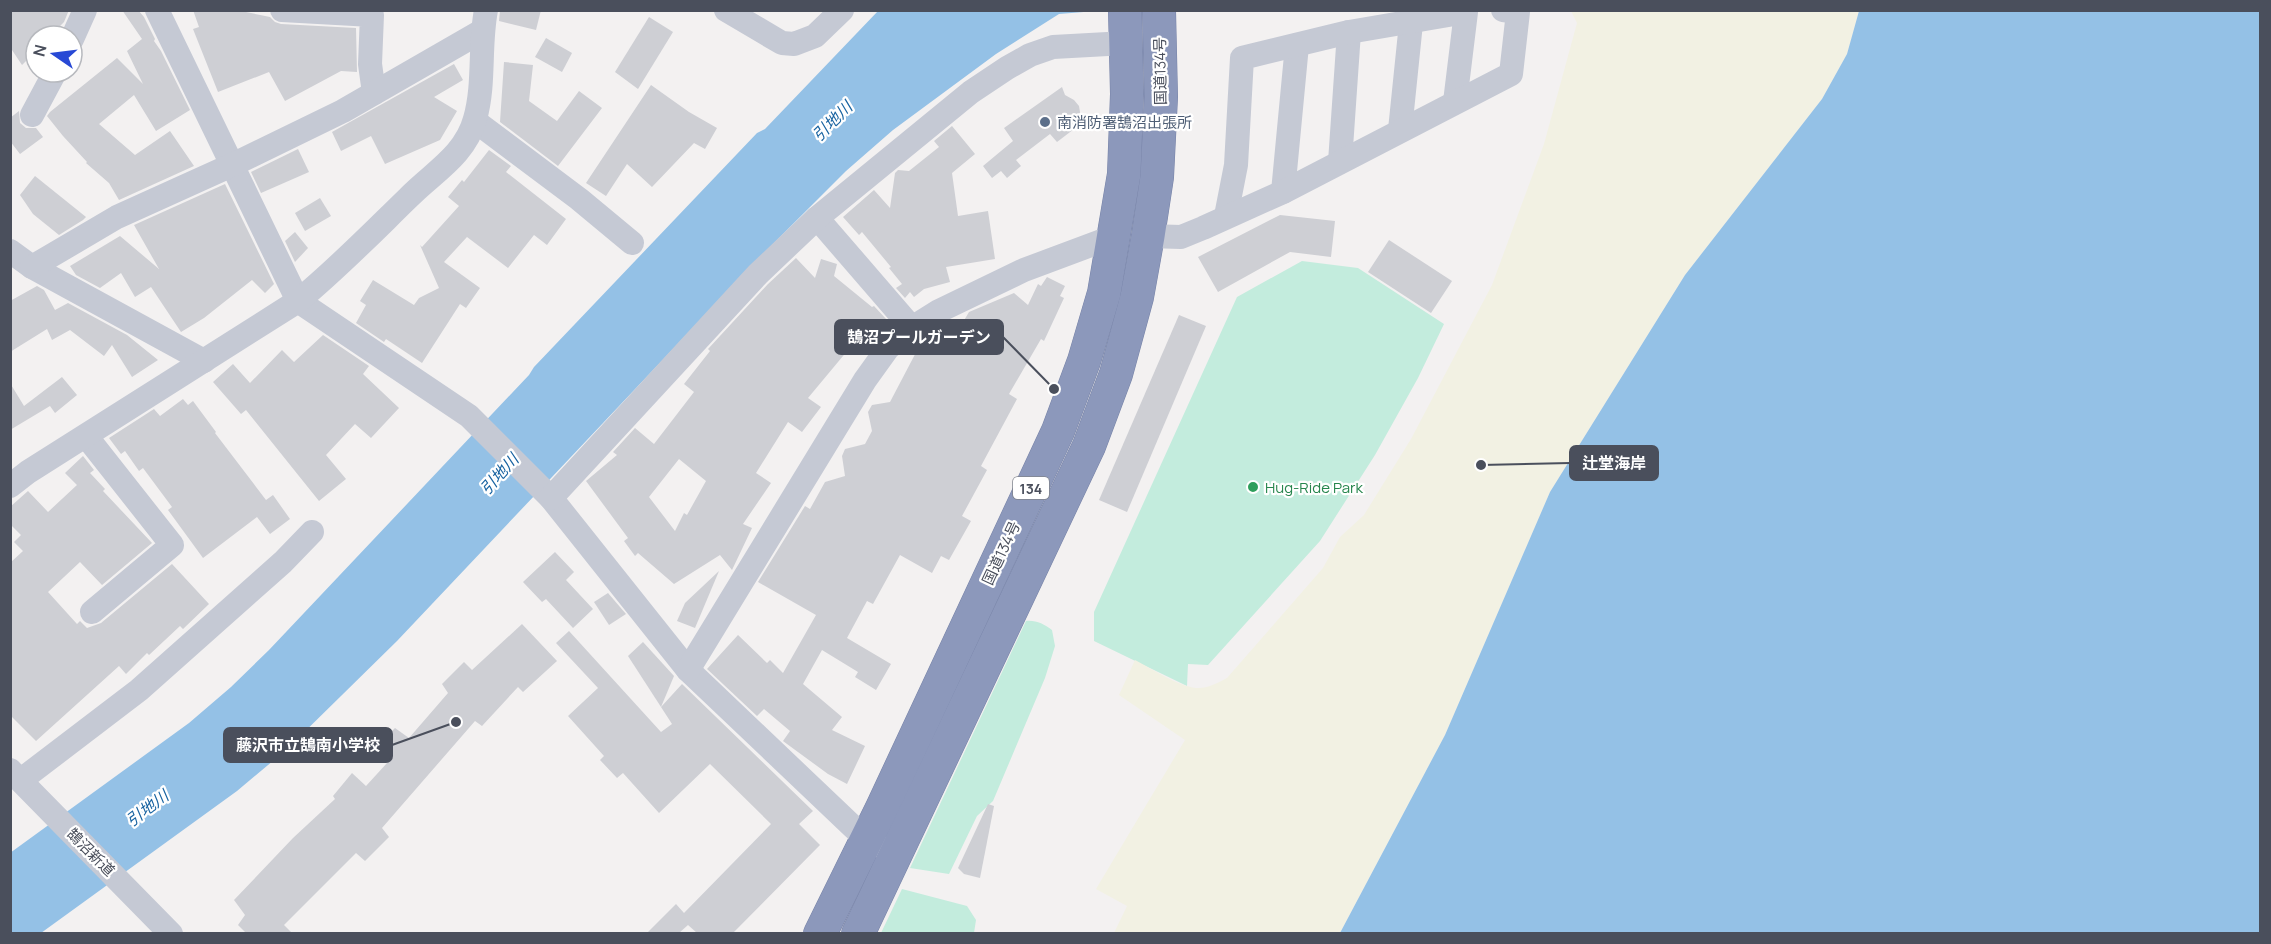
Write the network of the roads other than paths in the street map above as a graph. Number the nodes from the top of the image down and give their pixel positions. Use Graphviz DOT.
graph roads {
  1 [pos="85,10"];
  2 [pos="157,10"];
  3 [pos="282,10"];
  4 [pos="726,10"];
  5 [pos="842,10"];
  6 [pos="1125,10"];
  7 [pos="1159,10"];
  8 [pos="1503,10"];
  9 [pos="1468,11"];
  10 [pos="484,21"];
  11 [pos="1411,23"];
  12 [pos="79,24"];
  13 [pos="1349,32"];
  14 [pos="1126,43"];
  15 [pos="1297,45"];
  16 [pos="49,84"];
  17 [pos="374,93"];
  18 [pos="1455,102"];
  19 [pos="32,115"];
  20 [pos="475,121"];
  21 [pos="1400,130"];
  22 [pos="1340,162"];
  23 [pos="232,165"];
  24 [pos="1283,192"];
  25 [pos="1226,216"];
  26 [pos="817,218"];
  27 [pos="1115,236"];
  28 [pos="1148,236"];
  29 [pos="632,243"];
  30 [pos="10,251"];
  31 [pos="32,267"];
  32 [pos="298,301"];
  33 [pos="912,328"];
  34 [pos="204,361"];
  35 [pos="86,436"];
  36 [pos="10,486"];
  37 [pos="547,495"];
  38 [pos="312,532"];
  39 [pos="92,612"];
  40 [pos="688,670"];
  41 [pos="16,775"];
  42 [pos="866,839"];
  43 [pos="898,854"];
  44 [pos="171,933"];
  45 [pos="820,933"];
  46 [pos="858,933"];
  1 -- 12 [label="street"];
  2 -- 23 [label="street"];
  3 -- 17 [label="street"];
  4 -- 5 [label="street"];
  6 -- 14 [label="highway, 国道134号 / 134"];
  7 -- 28 [label="highway, 国道134号 / 134"];
  8 -- 18 [label="street"];
  9 -- 11 [label="street"];
  9 -- 18 [label="street"];
  10 -- 17 [label="street"];
  10 -- 20 [label="street"];
  11 -- 13 [label="street"];
  11 -- 21 [label="street"];
  13 -- 15 [label="street"];
  13 -- 22 [label="street"];
  14 -- 26 [label="street"];
  14 -- 27 [label="highway, 国道134号 / 134"];
  15 -- 24 [label="street"];
  15 -- 25 [label="street"];
  16 -- 19 [label="street"];
  17 -- 23 [label="street"];
  18 -- 21 [label="street"];
  20 -- 29 [label="street"];
  20 -- 32 [label="street"];
  21 -- 22 [label="street"];
  22 -- 24 [label="street"];
  23 -- 31 [label="street"];
  23 -- 32 [label="street"];
  24 -- 25 [label="street"];
  25 -- 28 [label="street"];
  26 -- 33 [label="street"];
  26 -- 37 [label="street"];
  27 -- 33 [label="street"];
  27 -- 42 [label="highway, 国道134号 / 134"];
  28 -- 43 [label="highway, 国道134号 / 134"];
  30 -- 31 [label="street"];
  31 -- 34 [label="street"];
  32 -- 34 [label="street"];
  32 -- 37 [label="street"];
  33 -- 40 [label="street"];
  34 -- 35 [label="street"];
  35 -- 36 [label="street"];
  35 -- 39 [label="street"];
  37 -- 40 [label="street"];
  38 -- 41 [label="street"];
  40 -- 42 [label="street"];
  41 -- 44 [label="street, 鵠沼新道"];
  42 -- 43 [label="street"];
  42 -- 45 [label="highway, 国道134号 / 134"];
  43 -- 46 [label="highway, 国道134号 / 134"];
}
